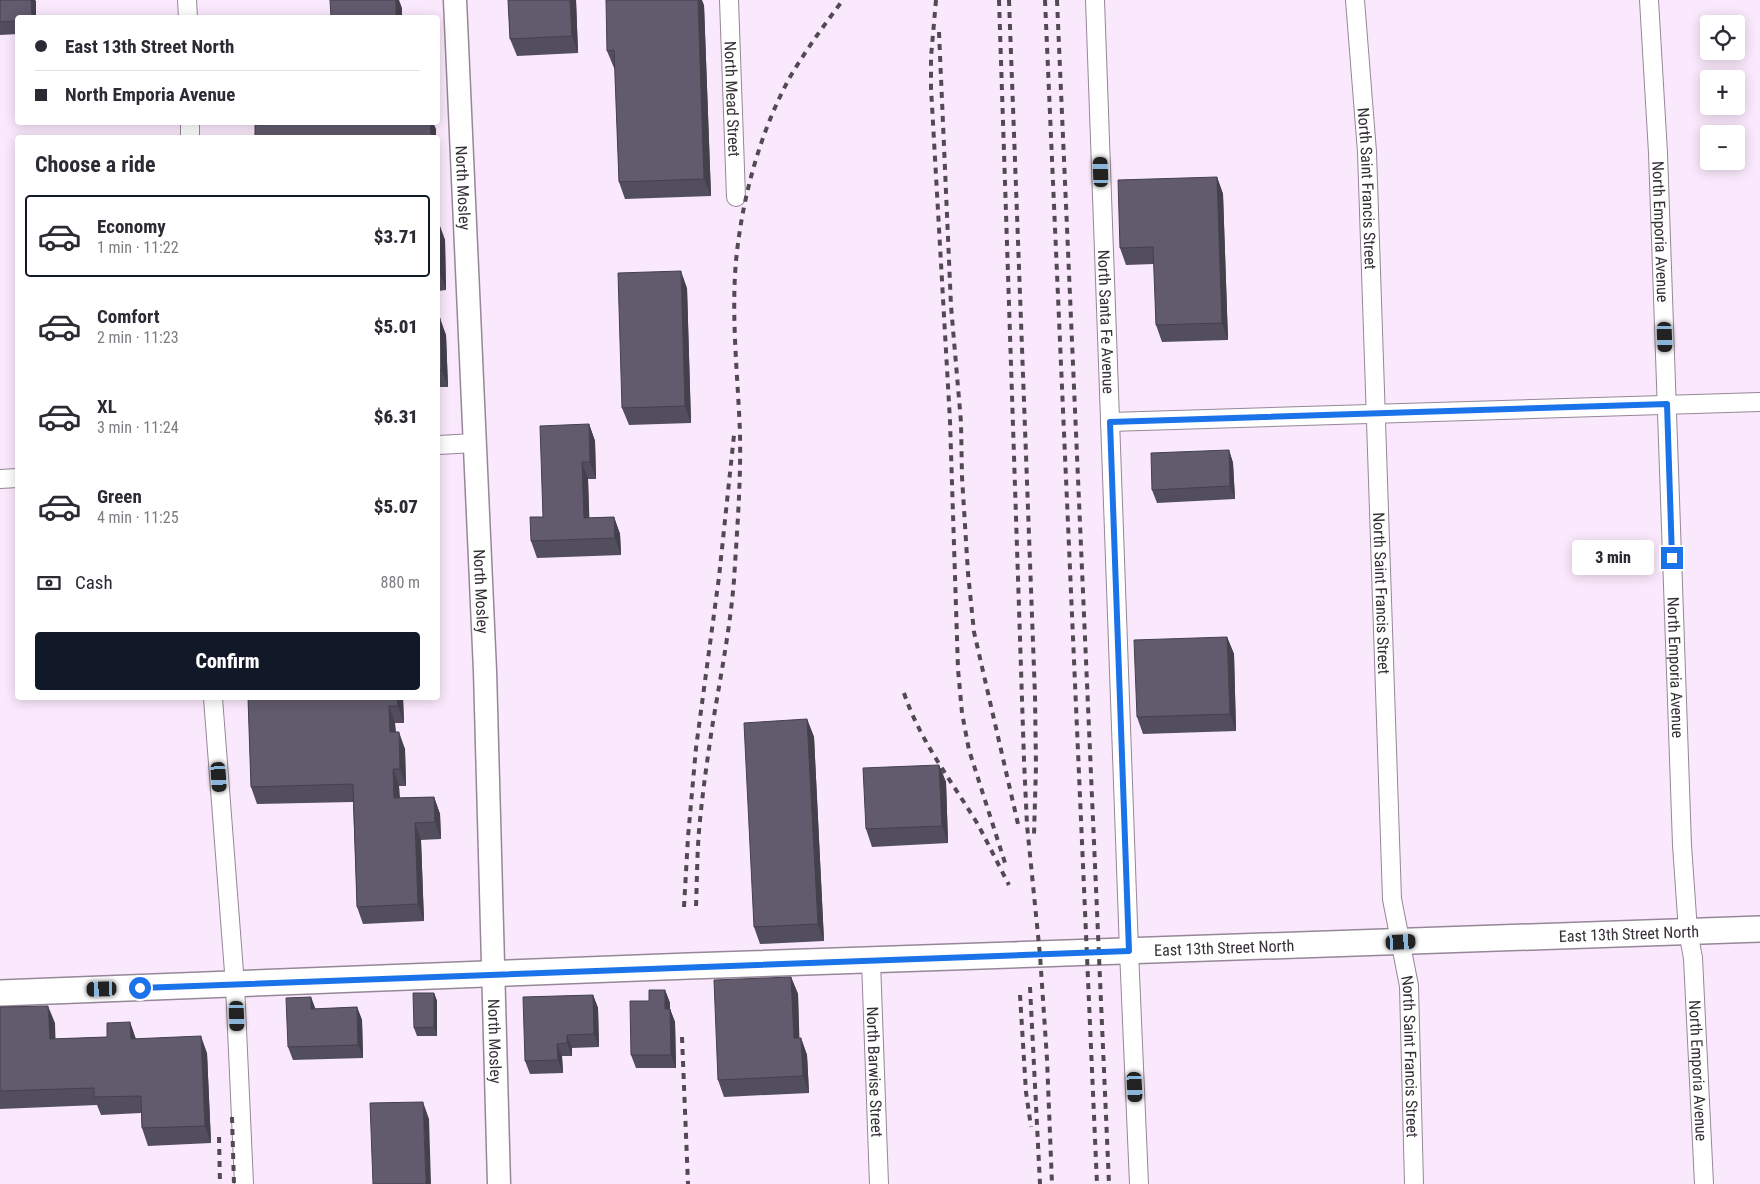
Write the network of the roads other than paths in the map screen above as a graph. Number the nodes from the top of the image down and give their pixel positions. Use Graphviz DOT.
graph roads {
  1 [pos="187,0"];
  2 [pos="455,0"];
  3 [pos="729,0"];
  4 [pos="1095,0"];
  5 [pos="1355,0"];
  6 [pos="1649,0"];
  7 [pos="188,15"];
  8 [pos="736,197"];
  9 [pos="1760,402"];
  10 [pos="1667,404"];
  11 [pos="1375,412"];
  12 [pos="1110,422"];
  13 [pos="475,443"];
  14 [pos="440,445"];
  15 [pos="15,478"];
  16 [pos="0,479"];
  17 [pos="213,700"];
  18 [pos="1760,929"];
  19 [pos="1688,931"];
  20 [pos="1401,942"];
  21 [pos="1129,951"];
  22 [pos="871,961"];
  23 [pos="493,975"];
  24 [pos="235,985"];
  25 [pos="0,993"];
  26 [pos="244,1184"];
  27 [pos="499,1184"];
  28 [pos="879,1184"];
  29 [pos="1139,1184"];
  30 [pos="1414,1184"];
  31 [pos="1704,1184"];
  1 -- 7 [label="street"];
  2 -- 13 [label="street, North Mosley"];
  3 -- 8 [label="street, North Mead Street"];
  4 -- 12 [label="street, North Santa Fe Avenue"];
  5 -- 11 [label="street, North Saint Francis Street"];
  6 -- 10 [label="street, North Emporia Avenue"];
  9 -- 10 [label="street"];
  10 -- 11 [label="street"];
  10 -- 19 [label="street, North Emporia Avenue"];
  11 -- 12 [label="street"];
  11 -- 20 [label="street, North Saint Francis Street"];
  12 -- 21 [label="street, North Santa Fe Avenue"];
  13 -- 14 [label="street"];
  13 -- 23 [label="street, North Mosley"];
  15 -- 16 [label="street"];
  17 -- 24 [label="street"];
  18 -- 19 [label="main road, East 13th Street North"];
  19 -- 20 [label="main road, East 13th Street North"];
  19 -- 31 [label="street, North Emporia Avenue"];
  20 -- 21 [label="main road, East 13th Street North"];
  20 -- 30 [label="street, North Saint Francis Street"];
  21 -- 22 [label="main road, East 13th Street North"];
  21 -- 29 [label="street, North Santa Fe Avenue"];
  22 -- 23 [label="main road, East 13th Street North"];
  22 -- 28 [label="street, North Barwise Street"];
  23 -- 24 [label="main road, East 13th Street North"];
  23 -- 27 [label="street, North Mosley"];
  24 -- 25 [label="main road, East 13th Street North"];
  24 -- 26 [label="street"];
}
